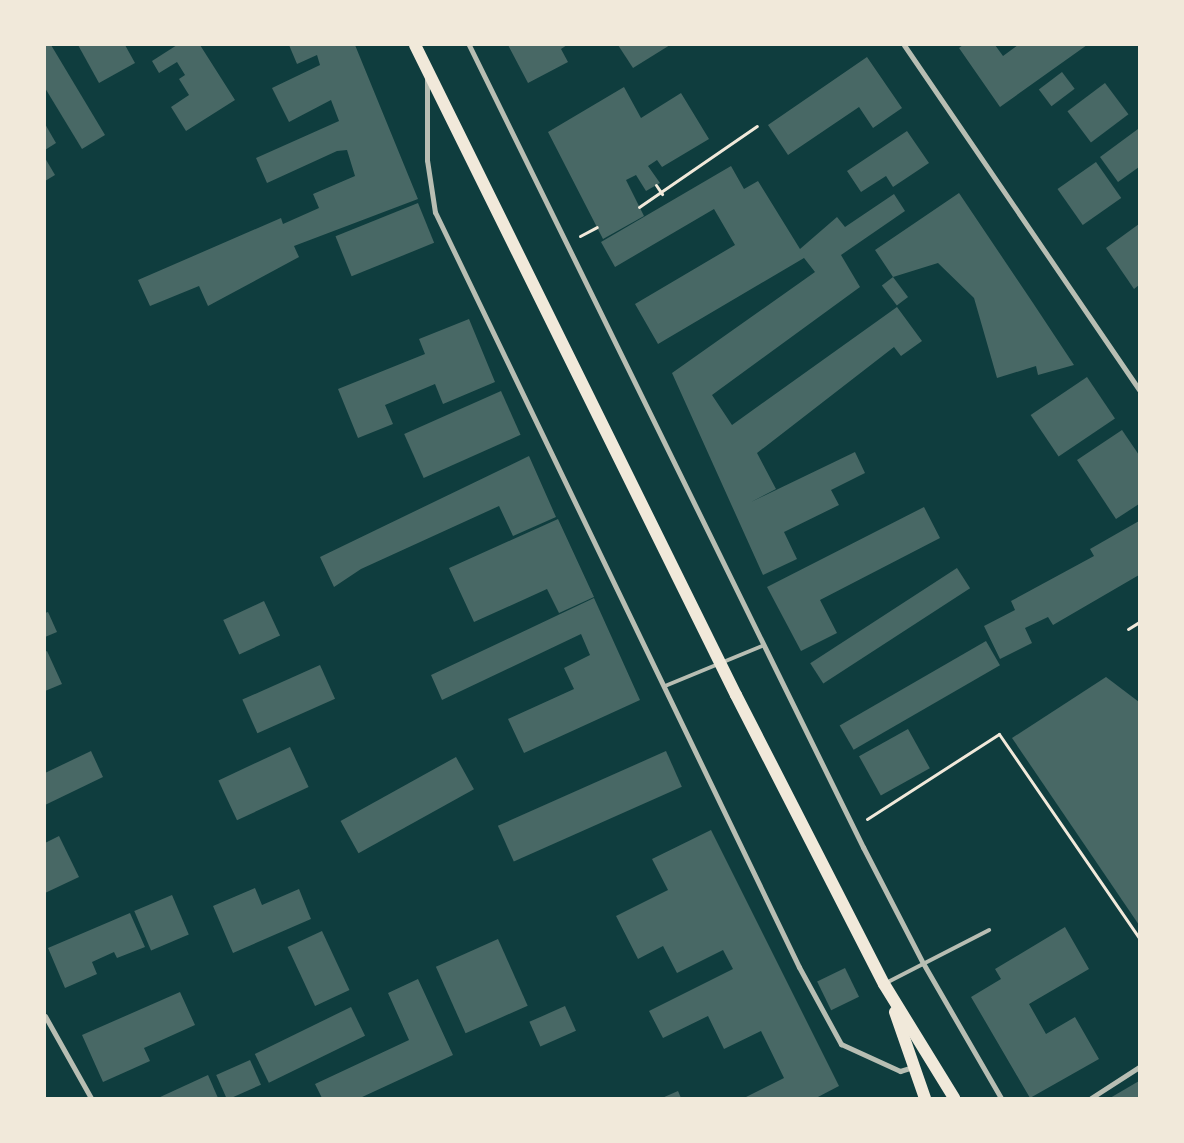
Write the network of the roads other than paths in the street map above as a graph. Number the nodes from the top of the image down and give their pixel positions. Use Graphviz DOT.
graph roads {
  1 [pos="415,45"];
  2 [pos="469,45"];
  3 [pos="904,45"];
  4 [pos="425,63"];
  5 [pos="1139,389"];
  6 [pos="762,646"];
  7 [pos="720,663"];
  8 [pos="665,686"];
  9 [pos="989,930"];
  10 [pos="923,963"];
  11 [pos="884,984"];
  12 [pos="45,1016"];
  13 [pos="915,1067"];
  14 [pos="1139,1068"];
  15 [pos="91,1098"];
  16 [pos="926,1098"];
  17 [pos="954,1098"];
  18 [pos="1001,1098"];
  19 [pos="1091,1098"];
  1 -- 4 [label="main road"];
  2 -- 6 [label="street"];
  3 -- 5 [label="street"];
  4 -- 7 [label="main road"];
  4 -- 8 [label="street"];
  6 -- 7 [label="lane"];
  6 -- 10 [label="street"];
  7 -- 8 [label="lane"];
  7 -- 11 [label="main road"];
  8 -- 13 [label="street"];
  9 -- 10 [label="lane"];
  10 -- 11 [label="lane"];
  10 -- 18 [label="street"];
  11 -- 13 [label="main road"];
  11 -- 17 [label="main road"];
  12 -- 15 [label="street"];
  13 -- 16 [label="main road"];
  14 -- 19 [label="street"];
}
